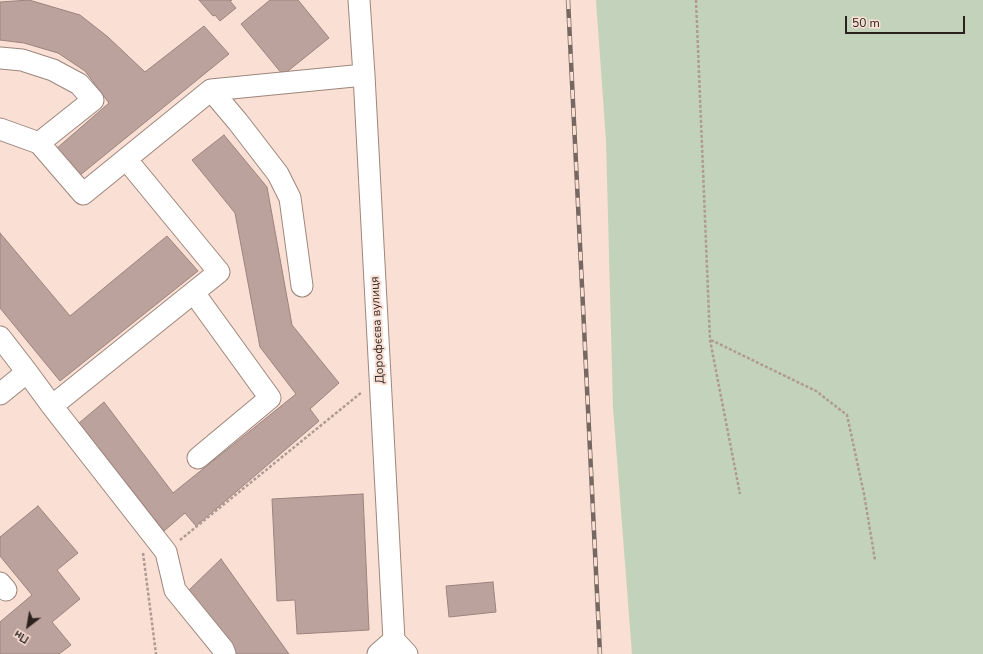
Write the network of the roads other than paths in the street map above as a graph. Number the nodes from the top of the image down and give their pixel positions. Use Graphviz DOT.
graph roads {
  1 [pos="358,0"];
  2 [pos="0,58"];
  3 [pos="364,75"];
  4 [pos="211,90"];
  5 [pos="0,129"];
  6 [pos="39,143"];
  7 [pos="126,159"];
  8 [pos="302,286"];
  9 [pos="194,293"];
  10 [pos="0,337"];
  11 [pos="27,372"];
  12 [pos="0,394"];
  13 [pos="52,406"];
  14 [pos="198,458"];
  15 [pos="401,647"];
  16 [pos="225,654"];
  17 [pos="378,654"];
  1 -- 3 [label="street, Дорофєєва вулиця"];
  2 -- 6 [label="street"];
  3 -- 4 [label="street"];
  3 -- 15 [label="street, Дорофєєва вулиця"];
  4 -- 7 [label="street"];
  4 -- 8 [label="street"];
  5 -- 6 [label="street"];
  6 -- 7 [label="street"];
  7 -- 9 [label="street"];
  9 -- 13 [label="street"];
  9 -- 14 [label="street"];
  10 -- 11 [label="street"];
  11 -- 12 [label="street"];
  11 -- 13 [label="street"];
  13 -- 16 [label="street"];
  15 -- 17 [label="street"];
}
